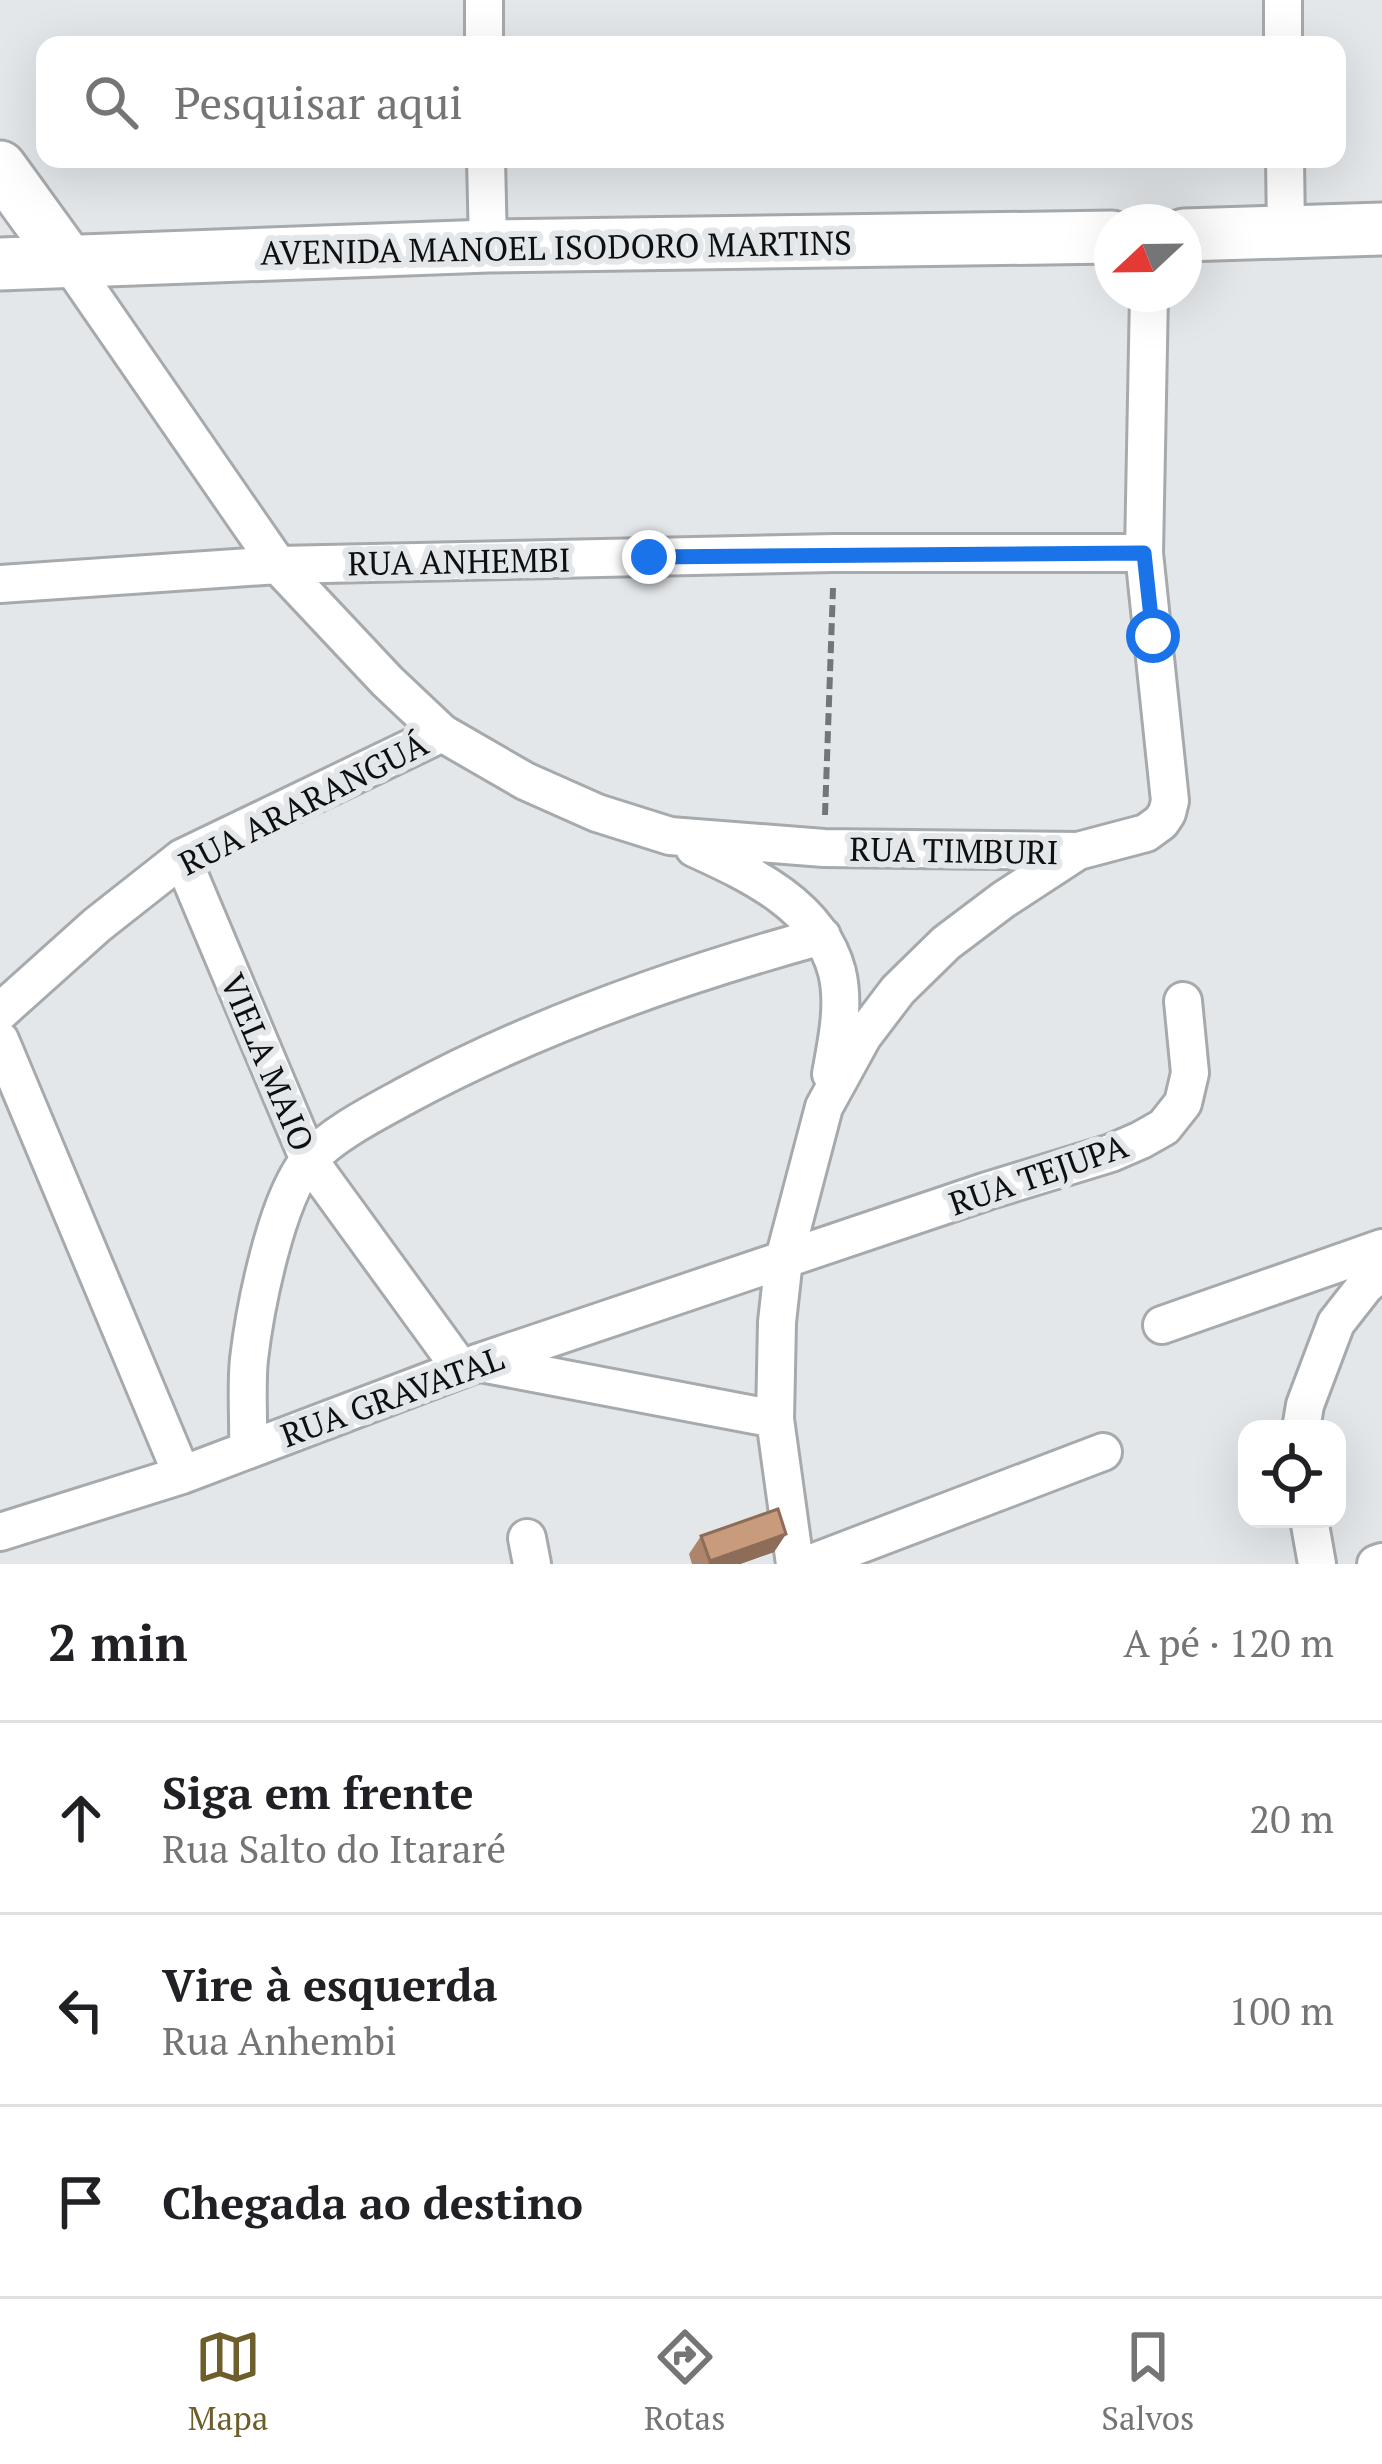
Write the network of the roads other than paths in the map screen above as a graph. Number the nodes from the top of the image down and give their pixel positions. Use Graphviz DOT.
graph roads {
  1 [pos="484,0"];
  2 [pos="1283,0"];
  3 [pos="484,36"];
  4 [pos="1283,36"];
  5 [pos="0,167"];
  6 [pos="486,168"];
  7 [pos="1285,168"];
  8 [pos="1382,229"];
  9 [pos="1286,230"];
  10 [pos="1202,234"];
  11 [pos="1094,237"];
  12 [pos="488,246"];
  13 [pos="68,260"];
  14 [pos="0,264"];
  15 [pos="1149,312"];
  16 [pos="1144,553"];
  17 [pos="278,565"];
  18 [pos="0,584"];
  19 [pos="442,734"];
  20 [pos="670,836"];
  21 [pos="1078,851"];
  22 [pos="182,858"];
  23 [pos="822,936"];
  24 [pos="1183,1001"];
  25 [pos="0,1012"];
  26 [pos="0,1040"];
  27 [pos="824,1106"];
  28 [pos="309,1160"];
  29 [pos="1382,1248"];
  30 [pos="784,1259"];
  31 [pos="1382,1271"];
  32 [pos="1162,1325"];
  33 [pos="469,1366"];
  34 [pos="775,1419"];
  35 [pos="1302,1420"];
  36 [pos="248,1450"];
  37 [pos="1103,1452"];
  38 [pos="182,1474"];
  39 [pos="1311,1528"];
  40 [pos="0,1532"];
  41 [pos="795,1564"];
  42 [pos="809,1564"];
  43 [pos="1317,1564"];
  1 -- 3 [label="street"];
  2 -- 4 [label="street"];
  5 -- 13 [label="street"];
  6 -- 12 [label="street"];
  7 -- 9 [label="street"];
  8 -- 9 [label="street"];
  9 -- 10 [label="street"];
  11 -- 12 [label="street, AVENIDA MANOEL ISODORO MARTINS"];
  12 -- 13 [label="street, AVENIDA MANOEL ISODORO MARTINS"];
  13 -- 14 [label="street, AVENIDA MANOEL ISODORO MARTINS"];
  13 -- 17 [label="street"];
  15 -- 16 [label="street"];
  16 -- 17 [label="street, RUA ANHEMBI"];
  16 -- 21 [label="street"];
  17 -- 18 [label="street, RUA ANHEMBI"];
  17 -- 19 [label="street"];
  19 -- 20 [label="street"];
  19 -- 22 [label="street, RUA ARARANGUÁ"];
  20 -- 21 [label="street, RUA TIMBURI"];
  20 -- 23 [label="street"];
  21 -- 27 [label="street, RUA TIMBURI"];
  22 -- 25 [label="street, RUA ARARANGUÁ"];
  22 -- 28 [label="street, VIELA MAIO"];
  23 -- 27 [label="street, RUA TIMBURI"];
  23 -- 28 [label="street"];
  24 -- 30 [label="street, RUA TEJUPA"];
  26 -- 38 [label="street"];
  27 -- 30 [label="street, RUA TIMBURI"];
  28 -- 33 [label="street, VIELA MAIO"];
  28 -- 36 [label="street"];
  29 -- 32 [label="street"];
  30 -- 33 [label="street, RUA GRAVATAL"];
  30 -- 34 [label="street, RUA TIMBURI"];
  31 -- 35 [label="street"];
  33 -- 34 [label="street"];
  33 -- 36 [label="street, RUA GRAVATAL"];
  34 -- 41 [label="street, RUA TIMBURI"];
  36 -- 38 [label="street, RUA GRAVATAL"];
  37 -- 42 [label="street"];
  38 -- 40 [label="street, RUA GRAVATAL"];
  39 -- 43 [label="street"];
}
